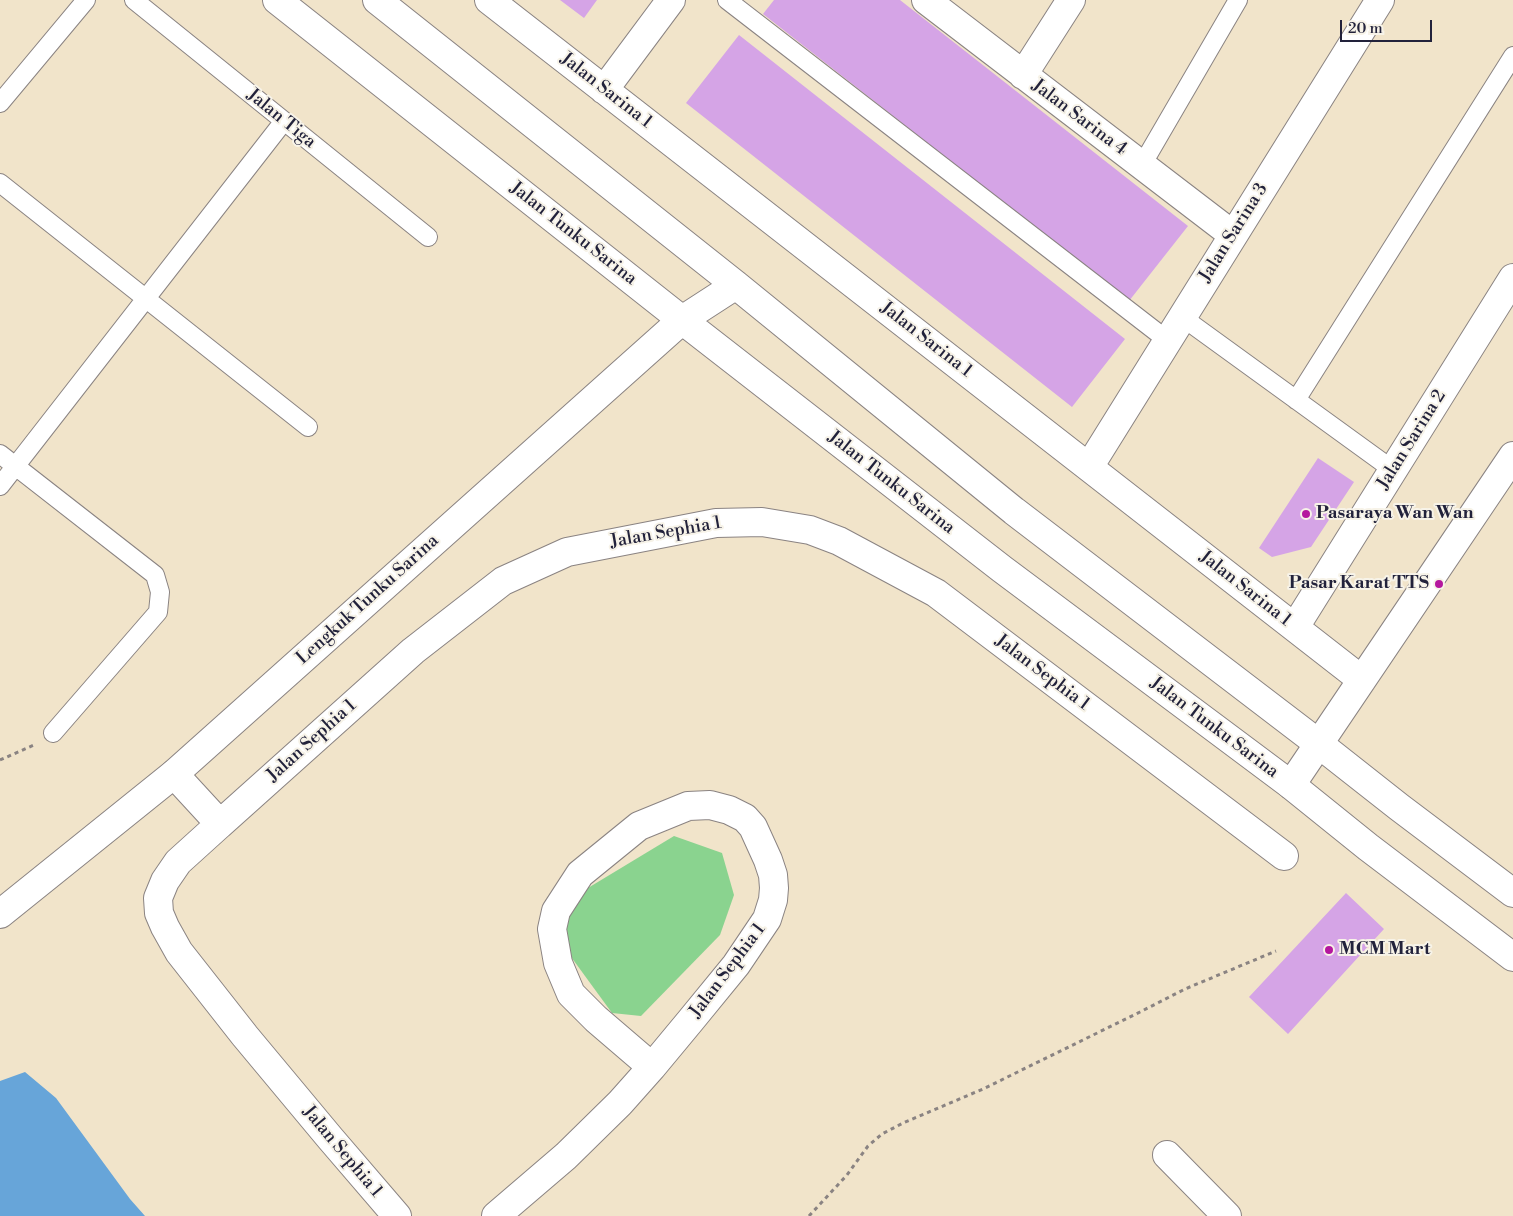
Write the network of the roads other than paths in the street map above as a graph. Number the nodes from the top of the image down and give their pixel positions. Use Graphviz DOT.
graph roads {
  1 [pos="86,0"];
  2 [pos="134,0"];
  3 [pos="277,0"];
  4 [pos="377,0"];
  5 [pos="489,0"];
  6 [pos="671,0"];
  7 [pos="727,0"];
  8 [pos="926,0"];
  9 [pos="1071,0"];
  10 [pos="1238,0"];
  11 [pos="1380,0"];
  12 [pos="1513,56"];
  13 [pos="1023,75"];
  14 [pos="604,90"];
  15 [pos="0,103"];
  16 [pos="284,121"];
  17 [pos="1142,165"];
  18 [pos="0,183"];
  19 [pos="1233,235"];
  20 [pos="428,237"];
  21 [pos="1513,278"];
  22 [pos="736,285"];
  23 [pos="147,299"];
  24 [pos="1182,317"];
  25 [pos="682,320"];
  26 [pos="1167,340"];
  27 [pos="1296,400"];
  28 [pos="308,427"];
  29 [pos="0,454"];
  30 [pos="1513,456"];
  31 [pos="16,466"];
  32 [pos="1088,467"];
  33 [pos="1393,470"];
  34 [pos="0,486"];
  35 [pos="1295,627"];
  36 [pos="1362,680"];
  37 [pos="54,733"];
  38 [pos="1319,744"];
  39 [pos="174,774"];
  40 [pos="1291,786"];
  41 [pos="220,824"];
  42 [pos="1284,856"];
  43 [pos="1513,893"];
  44 [pos="0,914"];
  45 [pos="1513,957"];
  46 [pos="652,1066"];
  47 [pos="1167,1155"];
  48 [pos="397,1216"];
  49 [pos="496,1216"];
  50 [pos="1227,1216"];
  1 -- 15 [label="lane"];
  2 -- 16 [label="lane, Jalan Tiga"];
  3 -- 25 [label="street, Jalan Tunku Sarina"];
  4 -- 22 [label="street"];
  5 -- 14 [label="street, Jalan Sarina 1"];
  6 -- 14 [label="street"];
  7 -- 26 [label="lane"];
  8 -- 13 [label="street, Jalan Sarina 4"];
  9 -- 13 [label="street"];
  10 -- 17 [label="lane"];
  11 -- 19 [label="street, Jalan Sarina 3"];
  12 -- 27 [label="lane"];
  13 -- 17 [label="street, Jalan Sarina 4"];
  14 -- 32 [label="street, Jalan Sarina 1"];
  16 -- 20 [label="lane, Jalan Tiga"];
  16 -- 23 [label="lane"];
  17 -- 19 [label="street, Jalan Sarina 4"];
  18 -- 23 [label="lane"];
  19 -- 24 [label="street, Jalan Sarina 3"];
  21 -- 33 [label="street, Jalan Sarina 2"];
  22 -- 25 [label="street, Lengkuk Tunku Sarina"];
  22 -- 38 [label="street"];
  23 -- 28 [label="lane"];
  23 -- 31 [label="lane"];
  24 -- 26 [label="street, Jalan Sarina 3"];
  24 -- 27 [label="lane"];
  25 -- 39 [label="street, Lengkuk Tunku Sarina"];
  25 -- 40 [label="street, Jalan Tunku Sarina"];
  26 -- 32 [label="street, Jalan Sarina 3"];
  27 -- 33 [label="lane"];
  29 -- 31 [label="lane"];
  30 -- 36 [label="street"];
  31 -- 34 [label="lane"];
  31 -- 37 [label="lane"];
  32 -- 35 [label="street, Jalan Sarina 1"];
  33 -- 35 [label="street, Jalan Sarina 2"];
  35 -- 36 [label="street, Jalan Sarina 1"];
  36 -- 38 [label="street"];
  38 -- 40 [label="street"];
  38 -- 43 [label="street"];
  39 -- 41 [label="street"];
  39 -- 44 [label="street, Lengkuk Tunku Sarina"];
  40 -- 45 [label="street, Jalan Tunku Sarina"];
  41 -- 42 [label="street, Jalan Sephia 1"];
  41 -- 48 [label="street, Jalan Sephia 1"];
  46 -- 46 [label="street, Jalan Sephia 1"];
  46 -- 49 [label="street, Jalan Sephia 1"];
  47 -- 50 [label="street"];
}
